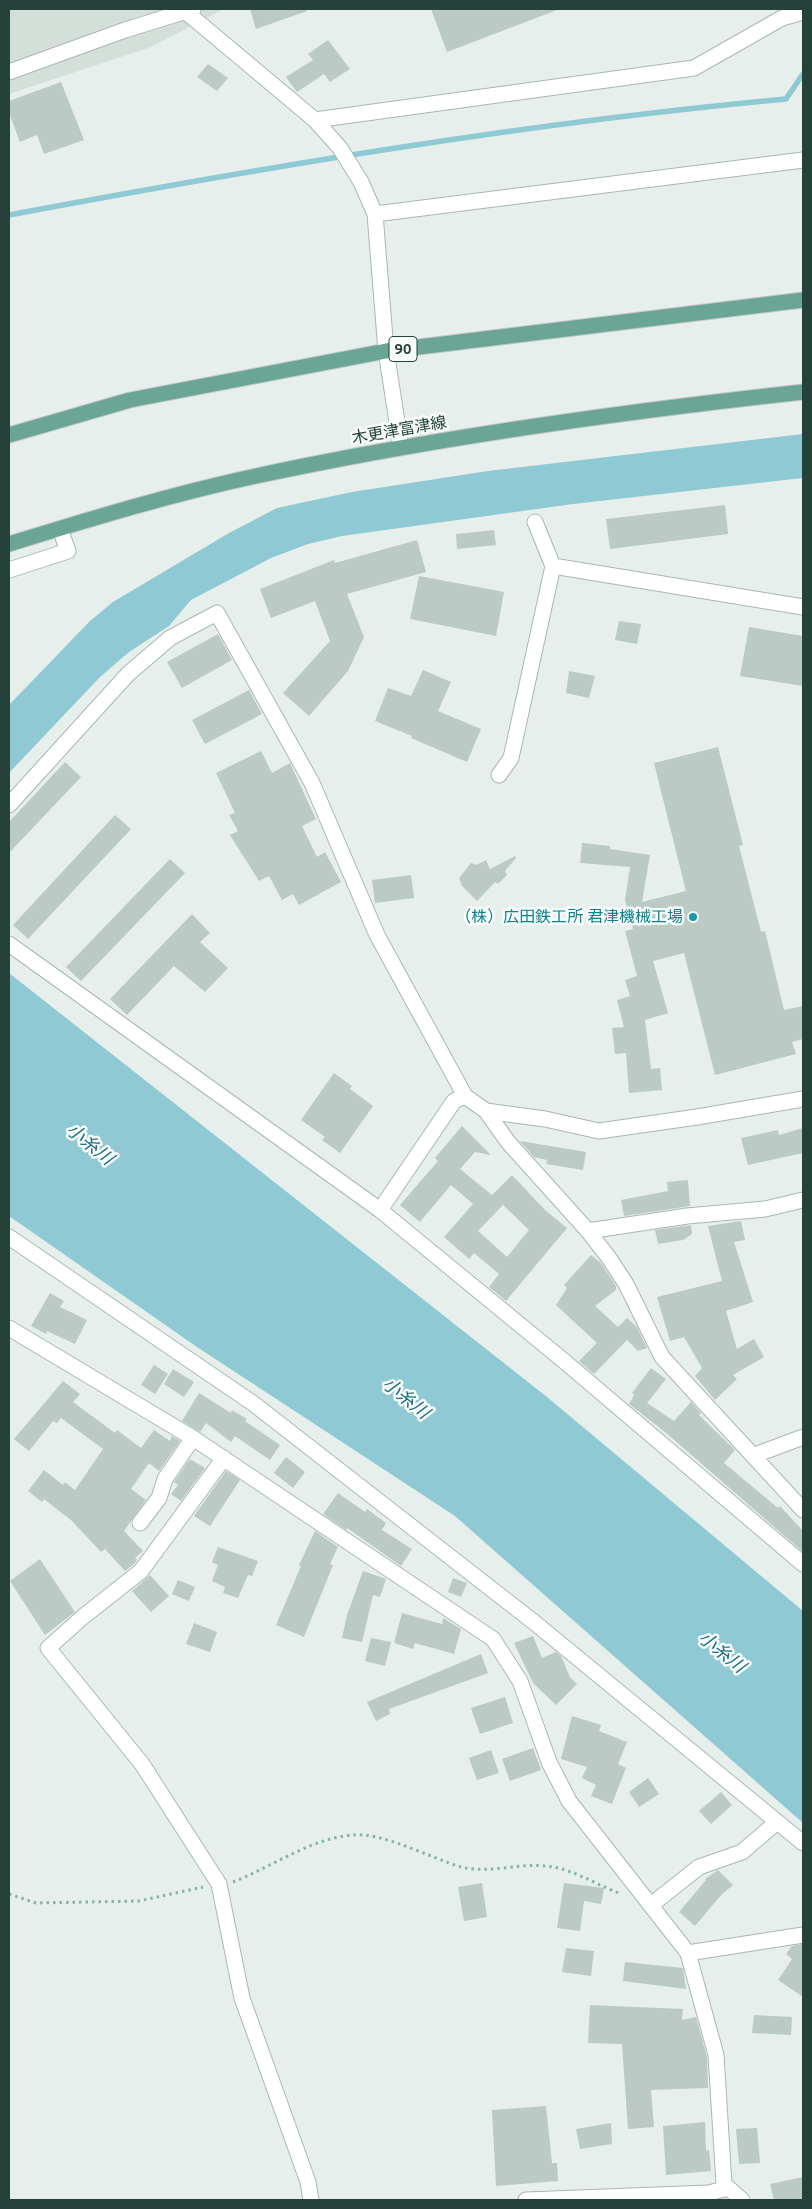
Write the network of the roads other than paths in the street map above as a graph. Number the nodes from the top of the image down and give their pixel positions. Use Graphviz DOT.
graph roads {
  1 [pos="190,10"];
  2 [pos="803,12"];
  3 [pos="9,72"];
  4 [pos="315,120"];
  5 [pos="803,160"];
  6 [pos="375,214"];
  7 [pos="803,300"];
  8 [pos="386,351"];
  9 [pos="803,392"];
  10 [pos="9,435"];
  11 [pos="401,446"];
  12 [pos="535,522"];
  13 [pos="60,529"];
  14 [pos="9,544"];
  15 [pos="553,566"];
  16 [pos="9,570"];
  17 [pos="803,607"];
  18 [pos="499,775"];
  19 [pos="9,805"];
  20 [pos="9,944"];
  21 [pos="465,1096"];
  22 [pos="803,1099"];
  23 [pos="486,1111"];
  24 [pos="803,1200"];
  25 [pos="380,1210"];
  26 [pos="588,1231"];
  27 [pos="9,1238"];
  28 [pos="9,1328"];
  29 [pos="803,1437"];
  30 [pos="193,1438"];
  31 [pos="755,1455"];
  32 [pos="224,1458"];
  33 [pos="803,1510"];
  34 [pos="140,1523"];
  35 [pos="803,1564"];
  36 [pos="777,1822"];
  37 [pos="803,1843"];
  38 [pos="651,1906"];
  39 [pos="803,1935"];
  40 [pos="688,1953"];
  41 [pos="728,2188"];
  42 [pos="311,2200"];
  43 [pos="526,2200"];
  44 [pos="538,2200"];
  45 [pos="742,2200"];
  1 -- 3 [label="street"];
  1 -- 4 [label="street"];
  2 -- 4 [label="street"];
  4 -- 6 [label="street"];
  5 -- 6 [label="street"];
  6 -- 8 [label="street"];
  7 -- 8 [label="main road, 90"];
  8 -- 10 [label="main road, 90"];
  8 -- 11 [label="street"];
  9 -- 11 [label="main road, 木更津富津線"];
  11 -- 13 [label="main road, 木更津富津線"];
  12 -- 15 [label="street"];
  13 -- 14 [label="main road, 木更津富津線"];
  13 -- 16 [label="street"];
  15 -- 17 [label="street"];
  15 -- 18 [label="street"];
  19 -- 21 [label="street"];
  20 -- 25 [label="street"];
  21 -- 23 [label="street"];
  21 -- 25 [label="street"];
  22 -- 23 [label="street"];
  23 -- 26 [label="street"];
  24 -- 26 [label="street"];
  25 -- 35 [label="street"];
  26 -- 31 [label="street"];
  27 -- 36 [label="street"];
  28 -- 30 [label="street"];
  29 -- 31 [label="street"];
  30 -- 32 [label="street"];
  30 -- 34 [label="street"];
  31 -- 33 [label="street"];
  32 -- 38 [label="street"];
  32 -- 42 [label="street"];
  36 -- 37 [label="street"];
  36 -- 38 [label="street"];
  38 -- 40 [label="street"];
  39 -- 40 [label="street"];
  40 -- 41 [label="street"];
  41 -- 44 [label="street"];
  41 -- 45 [label="street"];
  43 -- 44 [label="street"];
}
